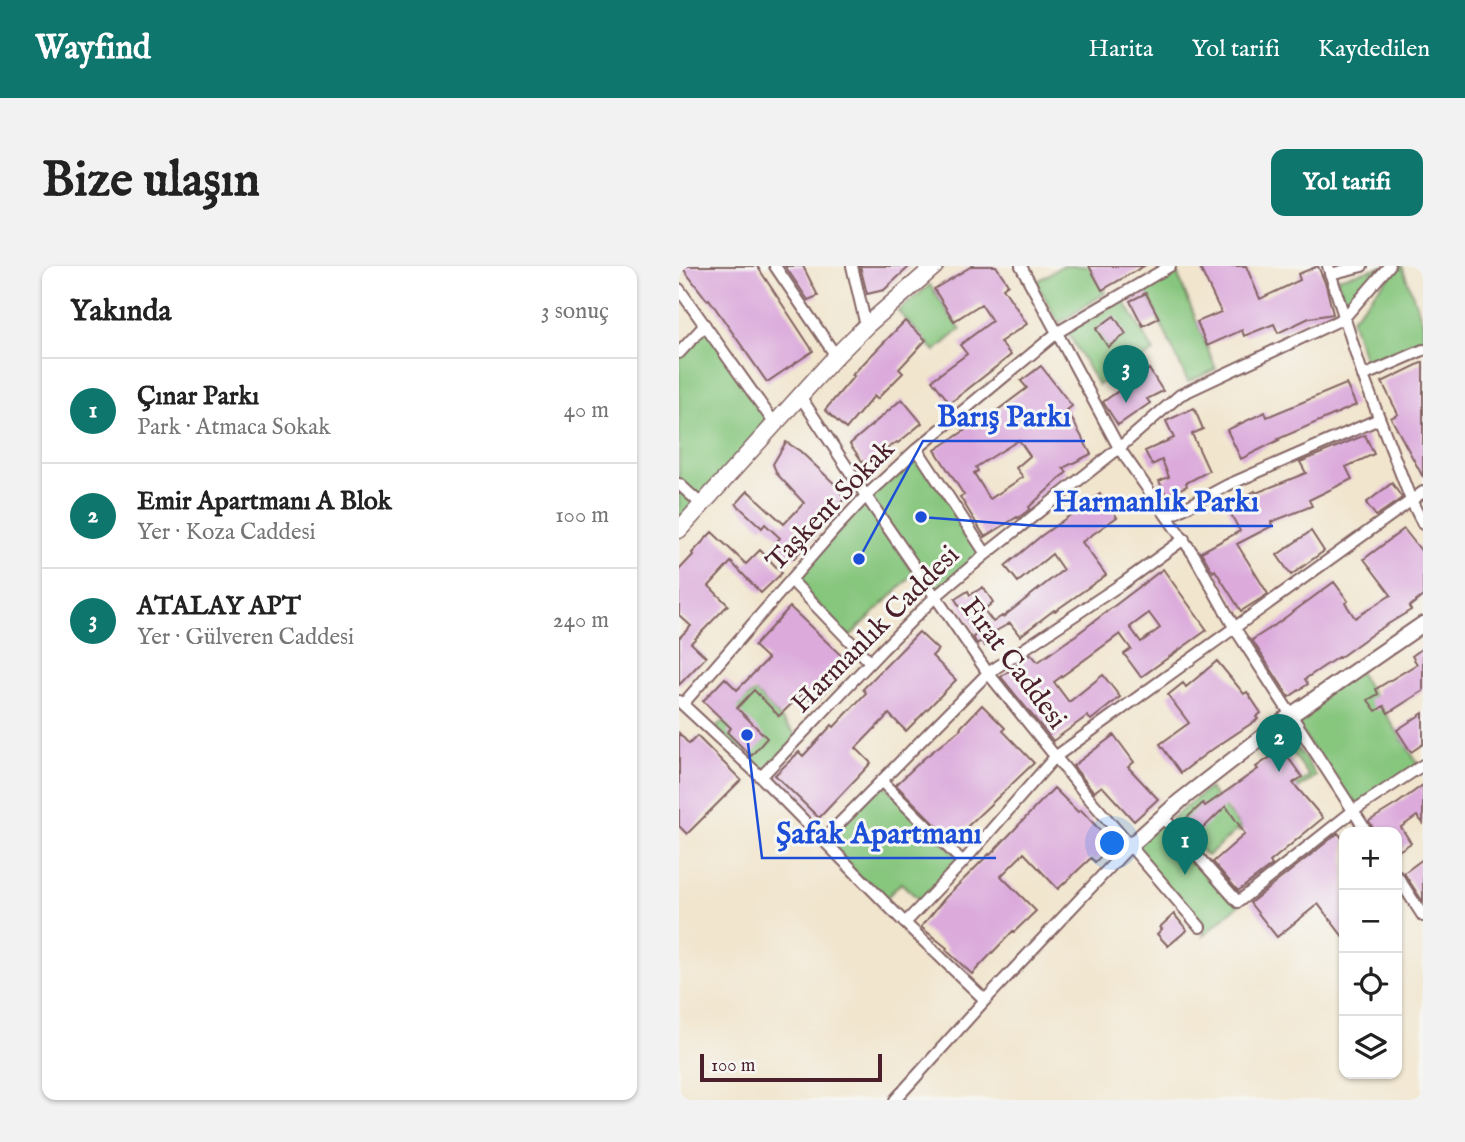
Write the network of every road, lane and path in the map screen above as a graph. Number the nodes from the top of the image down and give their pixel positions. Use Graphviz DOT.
graph roads {
  1 [pos="775,266"];
  2 [pos="852,266"];
  3 [pos="935,266"];
  4 [pos="1021,266"];
  5 [pos="1170,266"];
  6 [pos="1362,266"];
  7 [pos="1389,266"];
  8 [pos="1329,270"];
  9 [pos="679,289"];
  10 [pos="1344,318"];
  11 [pos="705,325"];
  12 [pos="866,326"];
  13 [pos="1058,332"];
  14 [pos="1423,350"];
  15 [pos="679,354"];
  16 [pos="836,356"];
  17 [pos="1363,376"];
  18 [pos="800,396"];
  19 [pos="1379,419"];
  20 [pos="775,424"];
  21 [pos="1119,448"];
  22 [pos="917,449"];
  23 [pos="679,484"];
  24 [pos="1423,492"];
  25 [pos="866,496"];
  26 [pos="1411,500"];
  27 [pos="701,504"];
  28 [pos="1168,517"];
  29 [pos="1423,524"];
  30 [pos="679,530"];
  31 [pos="1184,539"];
  32 [pos="986,554"];
  33 [pos="791,580"];
  34 [pos="935,597"];
  35 [pos="1423,624"];
  36 [pos="1234,627"];
  37 [pos="870,662"];
  38 [pos="988,673"];
  39 [pos="681,702"];
  40 [pos="1291,715"];
  41 [pos="1055,757"];
  42 [pos="1423,765"];
  43 [pos="761,777"];
  44 [pos="881,781"];
  45 [pos="1353,811"];
  46 [pos="1162,816"];
  47 [pos="1364,827"];
  48 [pos="823,839"];
  49 [pos="1129,847"];
  50 [pos="963,862"];
  51 [pos="1402,884"];
  52 [pos="1423,916"];
  53 [pos="905,923"];
  54 [pos="1200,927"];
  55 [pos="985,1000"];
  56 [pos="895,1100"];
  1 -- 16 [label="street"];
  2 -- 12 [label="street"];
  3 -- 12 [label="main road"];
  4 -- 13 [label="street"];
  5 -- 13 [label="street, Taşkent Sokak"];
  6 -- 8 [label="street"];
  7 -- 10 [label="street"];
  8 -- 10 [label="street"];
  9 -- 11 [label="street"];
  10 -- 17 [label="street"];
  10 -- 21 [label="street, Harmanlık Caddesi"];
  11 -- 15 [label="street"];
  11 -- 20 [label="street"];
  12 -- 16 [label="main road"];
  13 -- 21 [label="street"];
  13 -- 22 [label="street, Taşkent Sokak"];
  14 -- 17 [label="street"];
  16 -- 18 [label="main road"];
  17 -- 19 [label="street"];
  18 -- 20 [label="main road"];
  18 -- 25 [label="street, Fırat Caddesi"];
  19 -- 26 [label="street"];
  19 -- 28 [label="street"];
  20 -- 27 [label="main road"];
  21 -- 28 [label="street"];
  21 -- 32 [label="street, Harmanlık Caddesi"];
  22 -- 25 [label="street, Taşkent Sokak"];
  22 -- 32 [label="street"];
  23 -- 27 [label="street"];
  24 -- 26 [label="street"];
  25 -- 33 [label="street, Taşkent Sokak"];
  25 -- 34 [label="street, Fırat Caddesi"];
  26 -- 29 [label="street"];
  26 -- 36 [label="street"];
  27 -- 30 [label="main road"];
  28 -- 31 [label="street"];
  31 -- 36 [label="street"];
  31 -- 38 [label="street"];
  32 -- 34 [label="street, Harmanlık Caddesi"];
  33 -- 37 [label="street"];
  33 -- 39 [label="street, Taşkent Sokak"];
  34 -- 37 [label="street, Harmanlık Caddesi"];
  34 -- 38 [label="street, Fırat Caddesi"];
  35 -- 40 [label="street"];
  36 -- 40 [label="street"];
  36 -- 41 [label="street"];
  37 -- 43 [label="street, Harmanlık Caddesi"];
  38 -- 41 [label="street, Fırat Caddesi"];
  38 -- 44 [label="street"];
  39 -- 43 [label="street"];
  40 -- 45 [label="street"];
  40 -- 46 [label="street"];
  41 -- 49 [label="street, Fırat Caddesi"];
  41 -- 50 [label="street"];
  42 -- 45 [label="street"];
  43 -- 48 [label="street"];
  44 -- 48 [label="street"];
  44 -- 50 [label="street"];
  45 -- 46 [label="street"];
  45 -- 47 [label="street"];
  46 -- 49 [label="street"];
  48 -- 53 [label="street"];
  49 -- 54 [label="street, Fırat Caddesi"];
  49 -- 55 [label="street"];
  50 -- 53 [label="street"];
  51 -- 52 [label="street"];
  53 -- 55 [label="street"];
  55 -- 56 [label="street"];
}
